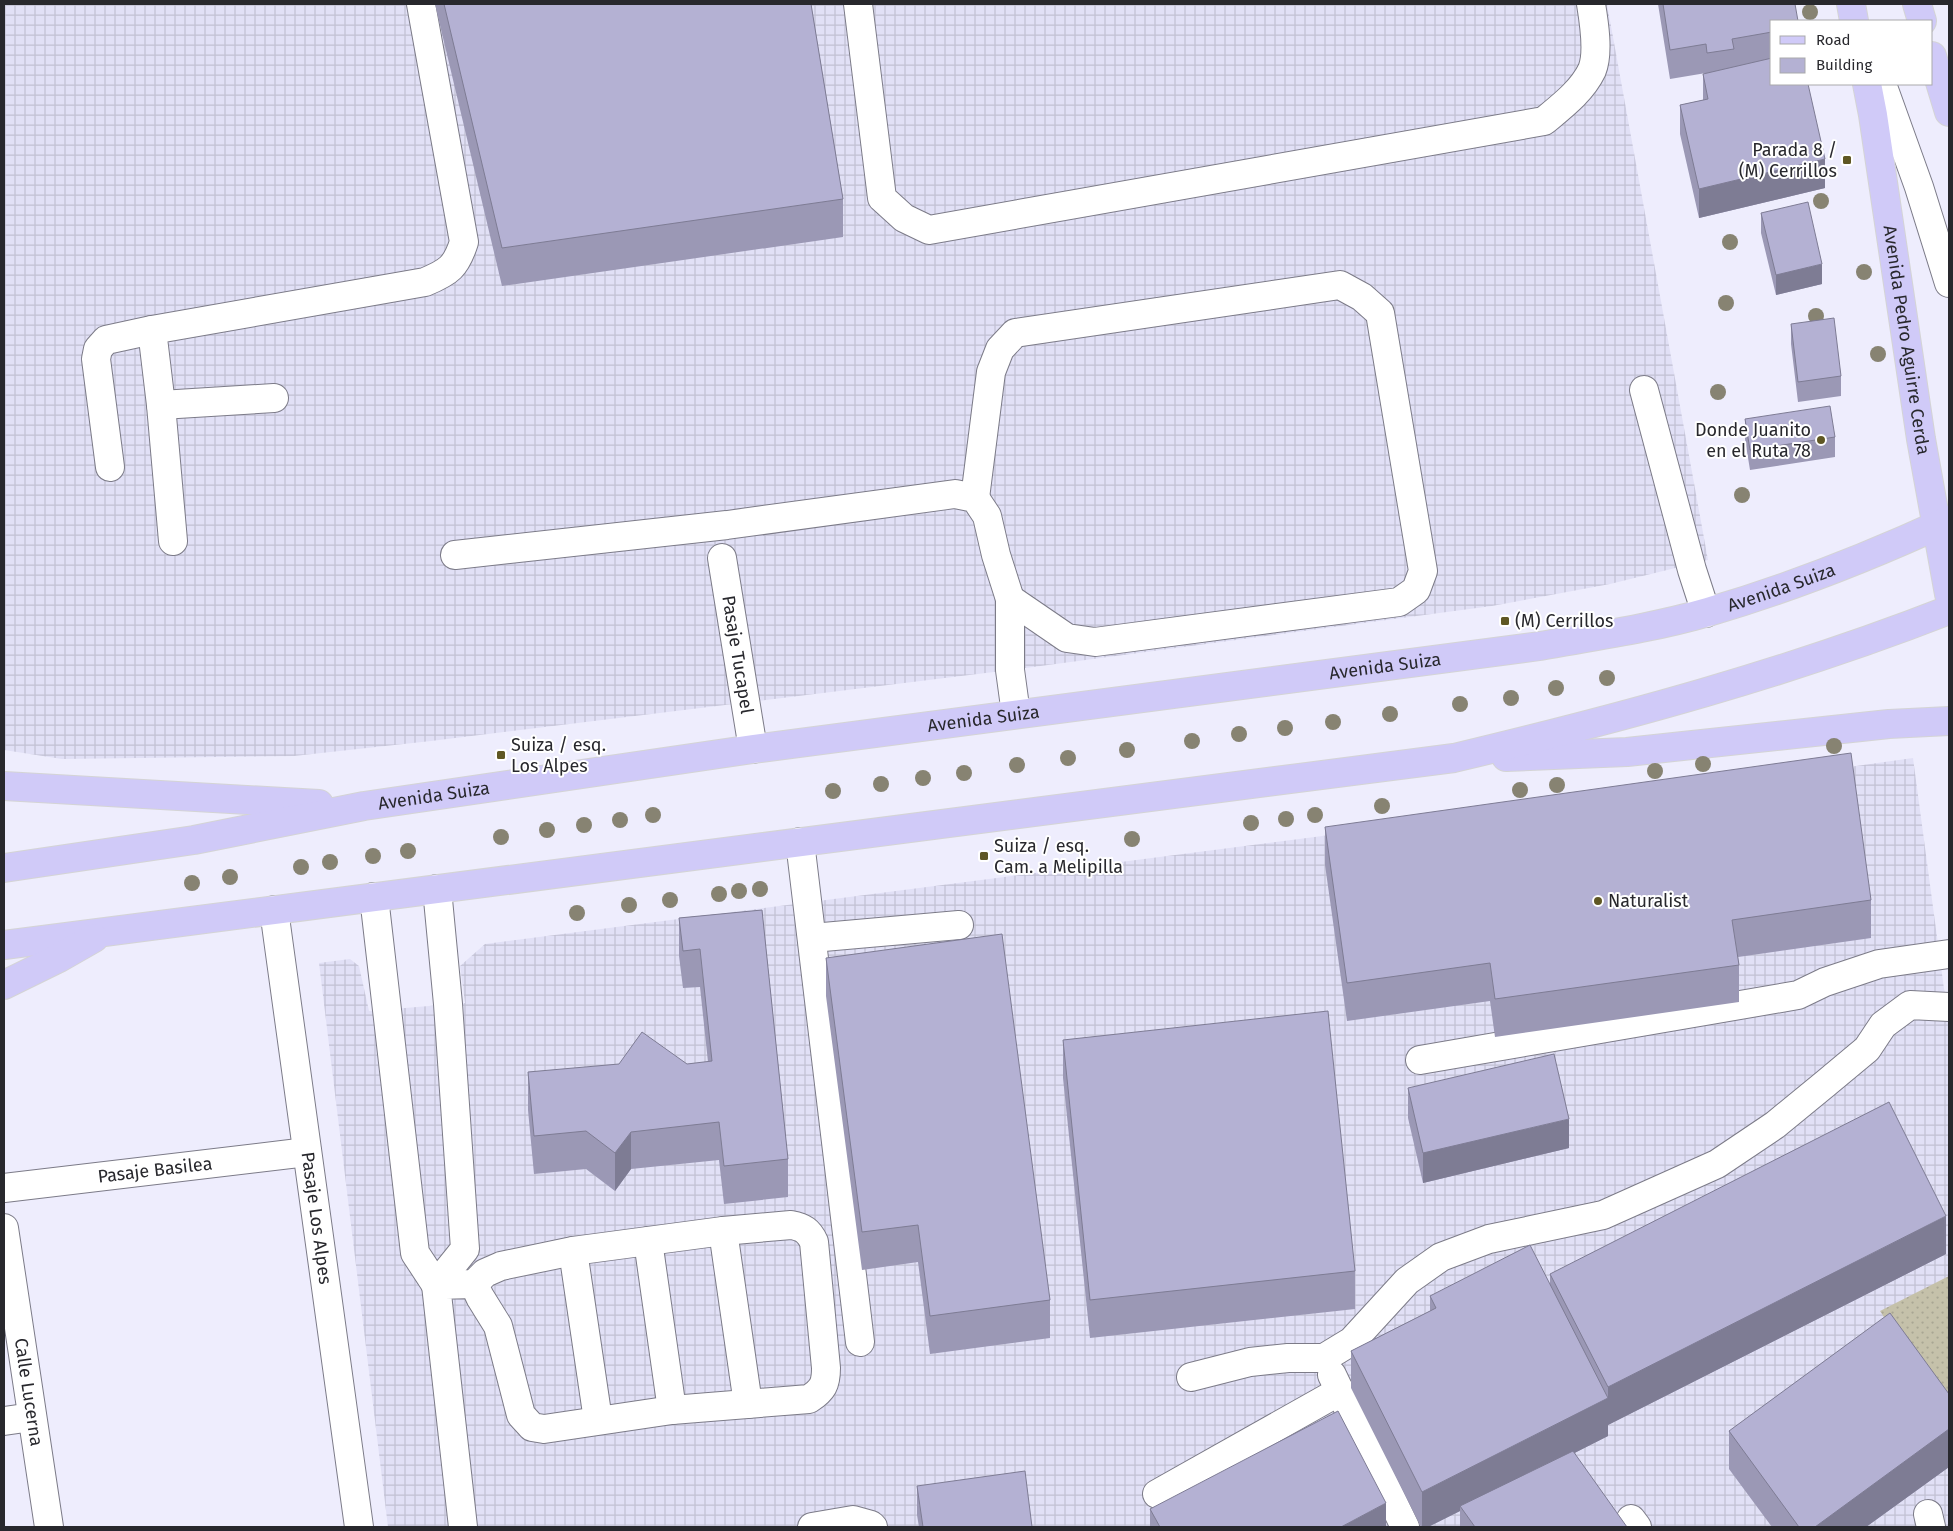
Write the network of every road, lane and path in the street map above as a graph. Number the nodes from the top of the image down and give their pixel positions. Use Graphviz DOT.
graph roads {
  1 [pos="422,4"];
  2 [pos="858,4"];
  3 [pos="1591,4"];
  4 [pos="1852,4"];
  5 [pos="1918,4"];
  6 [pos="1854,20"];
  7 [pos="1860,20"];
  8 [pos="1922,20"];
  9 [pos="1933,59"];
  10 [pos="1867,85"];
  11 [pos="1882,85"];
  12 [pos="1949,112"];
  13 [pos="1949,283"];
  14 [pos="152,330"];
  15 [pos="1644,390"];
  16 [pos="274,398"];
  17 [pos="161,405"];
  18 [pos="110,467"];
  19 [pos="975,498"];
  20 [pos="1943,523"];
  21 [pos="173,540"];
  22 [pos="454,555"];
  23 [pos="722,558"];
  24 [pos="1949,594"];
  25 [pos="1010,599"];
  26 [pos="1949,610"];
  27 [pos="1706,612"];
  28 [pos="1016,714"];
  29 [pos="1949,721"];
  30 [pos="753,749"];
  31 [pos="1454,758"];
  32 [pos="4,786"];
  33 [pos="364,806"];
  34 [pos="800,842"];
  35 [pos="4,868"];
  36 [pos="437,889"];
  37 [pos="374,897"];
  38 [pos="274,910"];
  39 [pos="959,925"];
  40 [pos="106,931"];
  41 [pos="812,938"];
  42 [pos="4,945"];
  43 [pos="1949,954"];
  44 [pos="4,985"];
  45 [pos="1949,1007"];
  46 [pos="1420,1060"];
  47 [pos="307,1152"];
  48 [pos="4,1188"];
  49 [pos="4,1228"];
  50 [pos="723,1231"];
  51 [pos="648,1241"];
  52 [pos="572,1251"];
  53 [pos="436,1284"];
  54 [pos="474,1284"];
  55 [pos="860,1342"];
  56 [pos="1324,1358"];
  57 [pos="1191,1378"];
  58 [pos="1340,1391"];
  59 [pos="748,1404"];
  60 [pos="672,1410"];
  61 [pos="32,1417"];
  62 [pos="598,1420"];
  63 [pos="4,1421"];
  64 [pos="1157,1494"];
  65 [pos="49,1527"];
  66 [pos="358,1527"];
  67 [pos="463,1527"];
  68 [pos="812,1527"];
  69 [pos="872,1527"];
  70 [pos="1405,1527"];
  1 -- 14 [label="street"];
  2 -- 3 [label="street"];
  4 -- 6 [label="main road"];
  4 -- 7 [label="street"];
  5 -- 8 [label="main road"];
  9 -- 12 [label="main road"];
  10 -- 20 [label="main road, Avenida Pedro Aguirre Cerda"];
  11 -- 13 [label="street"];
  14 -- 17 [label="street"];
  14 -- 18 [label="street"];
  15 -- 27 [label="street"];
  16 -- 17 [label="street"];
  17 -- 21 [label="street"];
  19 -- 22 [label="street"];
  19 -- 25 [label="street"];
  19 -- 25 [label="street"];
  20 -- 24 [label="main road, Avenida Pedro Aguirre Cerda"];
  20 -- 27 [label="main road, Avenida Suiza"];
  23 -- 30 [label="street, Pasaje Tucapel"];
  25 -- 28 [label="street"];
  26 -- 31 [label="main road"];
  27 -- 28 [label="main road, Avenida Suiza"];
  28 -- 30 [label="main road, Avenida Suiza"];
  29 -- 31 [label="main road"];
  30 -- 33 [label="main road, Avenida Suiza"];
  31 -- 34 [label="main road"];
  32 -- 33 [label="main road"];
  33 -- 35 [label="main road, Avenida Suiza"];
  34 -- 36 [label="main road"];
  34 -- 41 [label="street"];
  36 -- 37 [label="main road"];
  36 -- 53 [label="street"];
  37 -- 38 [label="main road"];
  37 -- 53 [label="street"];
  38 -- 40 [label="main road"];
  38 -- 47 [label="street, Pasaje Los Alpes"];
  39 -- 41 [label="street"];
  40 -- 42 [label="main road"];
  40 -- 44 [label="main road"];
  41 -- 55 [label="street"];
  43 -- 46 [label="street"];
  45 -- 56 [label="street"];
  47 -- 48 [label="street, Pasaje Basilea"];
  47 -- 66 [label="street, Pasaje Los Alpes"];
  49 -- 61 [label="street, Calle Lucerna"];
  50 -- 51 [label="street"];
  50 -- 59 [label="street"];
  50 -- 59 [label="street"];
  51 -- 52 [label="street"];
  51 -- 60 [label="street"];
  52 -- 54 [label="street"];
  52 -- 62 [label="street"];
  53 -- 54 [label="street"];
  53 -- 67 [label="street"];
  54 -- 62 [label="street"];
  56 -- 57 [label="street"];
  56 -- 58 [label="street"];
  58 -- 64 [label="street"];
  58 -- 70 [label="street"];
  59 -- 60 [label="street"];
  60 -- 62 [label="street"];
  61 -- 63 [label="street"];
  61 -- 65 [label="street, Calle Lucerna"];
  68 -- 69 [label="street"];
}
